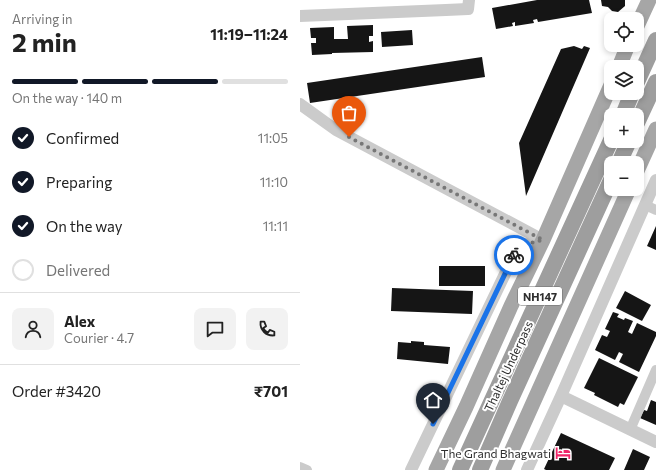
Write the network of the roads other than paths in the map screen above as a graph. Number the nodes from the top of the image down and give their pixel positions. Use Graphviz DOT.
graph roads {
  1 [pos="469,0"];
  2 [pos="649,0"];
  3 [pos="643,12"];
  4 [pos="300,16"];
  5 [pos="656,40"];
  6 [pos="644,67"];
  7 [pos="656,82"];
  8 [pos="604,100"];
  9 [pos="300,104"];
  10 [pos="644,108"];
  11 [pos="656,129"];
  12 [pos="607,148"];
  13 [pos="644,156"];
  14 [pos="656,180"];
  15 [pos="604,195"];
  16 [pos="626,196"];
  17 [pos="645,205"];
  18 [pos="656,210"];
  19 [pos="543,240"];
  20 [pos="656,370"];
  21 [pos="651,393"];
  22 [pos="561,396"];
  23 [pos="630,430"];
  24 [pos="656,442"];
  25 [pos="462,465"];
  26 [pos="300,467"];
  27 [pos="307,470"];
  28 [pos="411,470"];
  29 [pos="436,470"];
  30 [pos="450,470"];
  31 [pos="480,470"];
  32 [pos="503,470"];
  33 [pos="527,470"];
  1 -- 4 [label="street"];
  2 -- 3 [label="main road"];
  5 -- 6 [label="highway"];
  7 -- 10 [label="highway"];
  8 -- 19 [label="main road"];
  9 -- 19 [label="street"];
  11 -- 13 [label="main road"];
  12 -- 25 [label="highway, Thaltej Underpass / NH147"];
  14 -- 17 [label="street"];
  15 -- 31 [label="highway, Thaltej Underpass / NH147"];
  16 -- 32 [label="main road"];
  17 -- 18 [label="street"];
  17 -- 22 [label="street"];
  19 -- 28 [label="street"];
  19 -- 29 [label="main road"];
  20 -- 21 [label="street"];
  21 -- 23 [label="street"];
  22 -- 23 [label="street"];
  22 -- 33 [label="street"];
  23 -- 24 [label="street"];
  25 -- 30 [label="main road"];
  26 -- 27 [label="street"];
}
